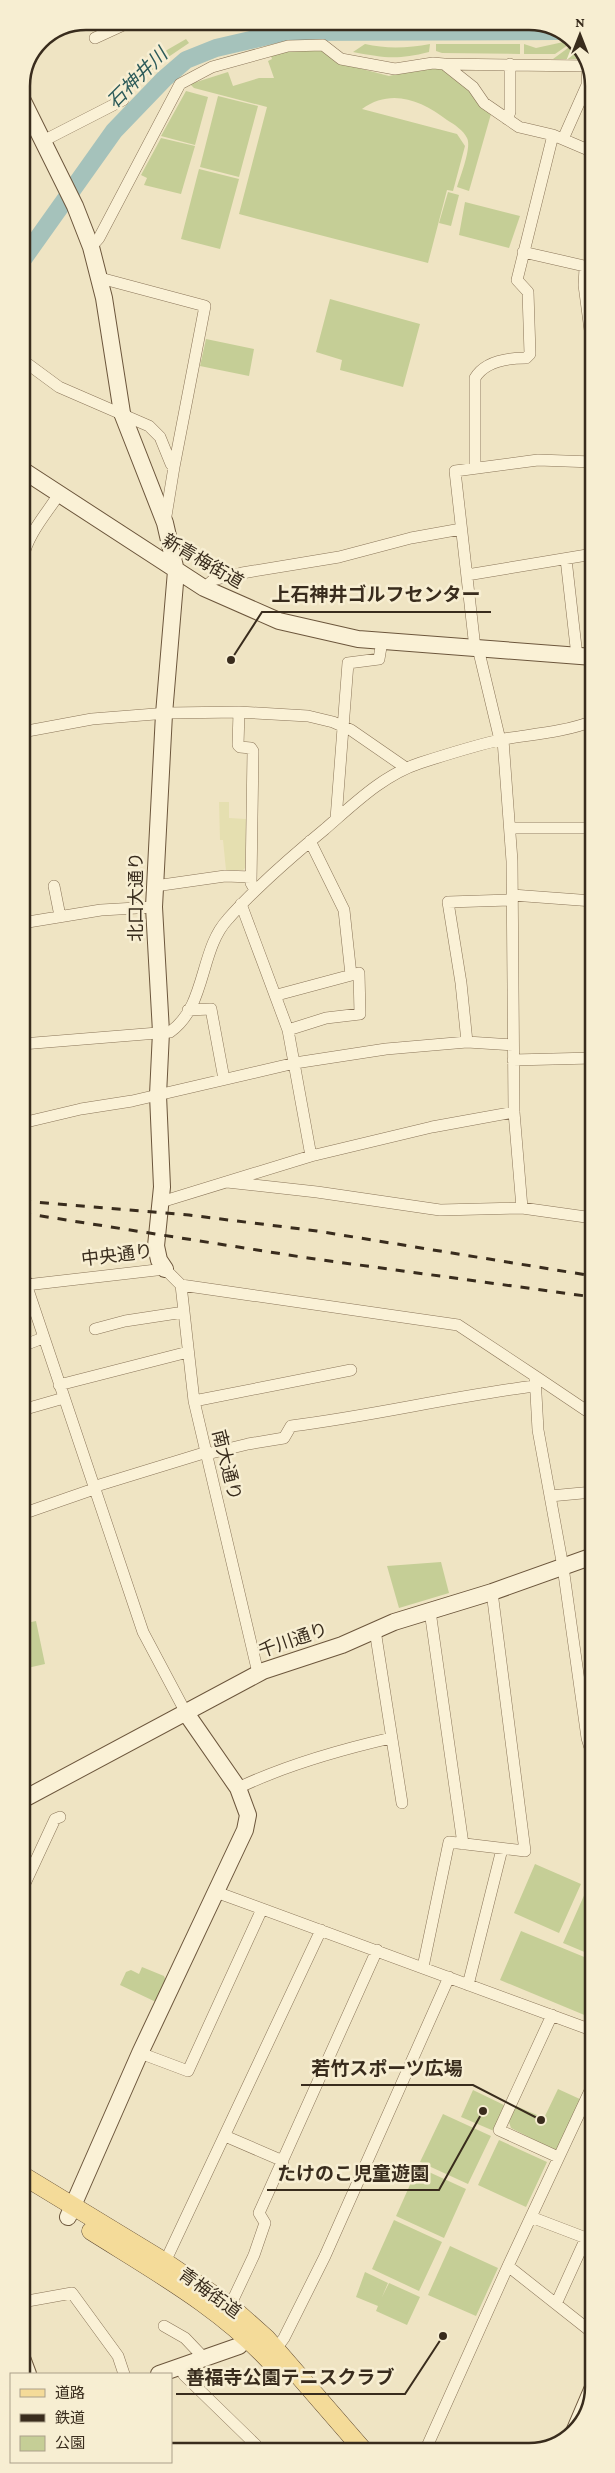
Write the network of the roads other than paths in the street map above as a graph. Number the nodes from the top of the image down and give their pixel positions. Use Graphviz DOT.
graph roads {
  1 [pos="112,30"];
  2 [pos="95,38"];
  3 [pos="444,64"];
  4 [pos="510,64"];
  5 [pos="582,67"];
  6 [pos="585,88"];
  7 [pos="123,100"];
  8 [pos="30,115"];
  9 [pos="507,119"];
  10 [pos="558,137"];
  11 [pos="43,141"];
  12 [pos="585,149"];
  13 [pos="91,247"];
  14 [pos="523,252"];
  15 [pos="585,267"];
  16 [pos="100,278"];
  17 [pos="30,366"];
  18 [pos="122,413"];
  19 [pos="585,462"];
  20 [pos="174,467"];
  21 [pos="475,468"];
  22 [pos="30,474"];
  23 [pos="59,494"];
  24 [pos="165,523"];
  25 [pos="461,529"];
  26 [pos="30,541"];
  27 [pos="585,555"];
  28 [pos="566,559"];
  29 [pos="176,571"];
  30 [pos="467,575"];
  31 [pos="204,588"];
  32 [pos="382,641"];
  33 [pos="476,648"];
  34 [pos="585,657"];
  35 [pos="239,712"];
  36 [pos="164,714"];
  37 [pos="585,724"];
  38 [pos="344,727"];
  39 [pos="30,731"];
  40 [pos="501,740"];
  41 [pos="406,768"];
  42 [pos="336,819"];
  43 [pos="510,828"];
  44 [pos="585,828"];
  45 [pos="310,841"];
  46 [pos="251,877"];
  47 [pos="54,886"];
  48 [pos="155,886"];
  49 [pos="256,890"];
  50 [pos="512,898"];
  51 [pos="585,901"];
  52 [pos="241,904"];
  53 [pos="154,907"];
  54 [pos="60,916"];
  55 [pos="30,922"];
  56 [pos="351,975"];
  57 [pos="277,995"];
  58 [pos="188,1010"];
  59 [pos="288,1030"];
  60 [pos="161,1032"];
  61 [pos="467,1042"];
  62 [pos="30,1043"];
  63 [pos="513,1045"];
  64 [pos="585,1058"];
  65 [pos="513,1060"];
  66 [pos="295,1063"];
  67 [pos="224,1078"];
  68 [pos="158,1095"];
  69 [pos="514,1112"];
  70 [pos="30,1120"];
  71 [pos="311,1156"];
  72 [pos="227,1182"];
  73 [pos="161,1202"];
  74 [pos="522,1208"];
  75 [pos="585,1217"];
  76 [pos="158,1224"];
  77 [pos="165,1269"];
  78 [pos="30,1280"];
  79 [pos="181,1285"];
  80 [pos="30,1301"];
  81 [pos="184,1312"];
  82 [pos="94,1330"];
  83 [pos="43,1338"];
  84 [pos="30,1343"];
  85 [pos="188,1352"];
  86 [pos="351,1370"];
  87 [pos="535,1381"];
  88 [pos="59,1385"];
  89 [pos="64,1398"];
  90 [pos="194,1401"];
  91 [pos="30,1408"];
  92 [pos="585,1410"];
  93 [pos="207,1453"];
  94 [pos="93,1488"];
  95 [pos="585,1493"];
  96 [pos="550,1496"];
  97 [pos="30,1511"];
  98 [pos="585,1559"];
  99 [pos="563,1567"];
  100 [pos="492,1592"];
  101 [pos="430,1611"];
  102 [pos="375,1630"];
  103 [pos="258,1673"];
  104 [pos="585,1691"];
  105 [pos="186,1713"];
  106 [pos="390,1738"];
  107 [pos="238,1788"];
  108 [pos="30,1796"];
  109 [pos="402,1803"];
  110 [pos="60,1817"];
  111 [pos="463,1844"];
  112 [pos="502,1849"];
  113 [pos="30,1873"];
  114 [pos="216,1892"];
  115 [pos="262,1909"];
  116 [pos="320,1930"];
  117 [pos="377,1950"];
  118 [pos="423,1966"];
  119 [pos="449,1977"];
  120 [pos="468,1985"];
  121 [pos="552,2015"];
  122 [pos="585,2028"];
  123 [pos="140,2053"];
  124 [pos="585,2101"];
  125 [pos="225,2136"];
  126 [pos="558,2158"];
  127 [pos="283,2161"];
  128 [pos="30,2181"];
  129 [pos="30,2193"];
  130 [pos="70,2212"];
  131 [pos="531,2217"];
  132 [pos="585,2238"];
  133 [pos="585,2240"];
  134 [pos="165,2262"];
  135 [pos="508,2266"];
  136 [pos="30,2300"];
  137 [pos="556,2304"];
  138 [pos="230,2306"];
  139 [pos="164,2326"];
  140 [pos="585,2327"];
  141 [pos="252,2333"];
  142 [pos="276,2349"];
  143 [pos="204,2358"];
  144 [pos="180,2367"];
  145 [pos="124,2373"];
  146 [pos="162,2373"];
  147 [pos="247,2443"];
  148 [pos="341,2443"];
  149 [pos="357,2443"];
  150 [pos="429,2443"];
  1 -- 2 [label="street"];
  3 -- 4 [label="street"];
  3 -- 9 [label="street"];
  3 -- 13 [label="street"];
  4 -- 5 [label="street"];
  4 -- 9 [label="street"];
  6 -- 10 [label="street"];
  7 -- 11 [label="street"];
  8 -- 11 [label="street, 北口大通り"];
  9 -- 10 [label="street"];
  10 -- 12 [label="street"];
  10 -- 14 [label="street"];
  11 -- 13 [label="street, 北口大通り"];
  13 -- 16 [label="street, 北口大通り"];
  14 -- 15 [label="street"];
  14 -- 21 [label="street"];
  16 -- 18 [label="street, 北口大通り"];
  16 -- 20 [label="street"];
  17 -- 18 [label="street"];
  18 -- 20 [label="street"];
  18 -- 24 [label="street, 北口大通り"];
  19 -- 21 [label="street"];
  20 -- 24 [label="street"];
  21 -- 25 [label="street"];
  22 -- 23 [label="street, 新青梅街道"];
  23 -- 26 [label="street"];
  23 -- 29 [label="street, 新青梅街道"];
  24 -- 29 [label="street, 北口大通り"];
  25 -- 30 [label="street"];
  25 -- 31 [label="street"];
  27 -- 28 [label="street"];
  28 -- 30 [label="street"];
  28 -- 34 [label="street"];
  29 -- 31 [label="street, 新青梅街道"];
  29 -- 36 [label="street, 北口大通り"];
  30 -- 33 [label="street"];
  31 -- 32 [label="street, 新青梅街道"];
  32 -- 33 [label="street, 新青梅街道"];
  32 -- 38 [label="street"];
  33 -- 34 [label="street, 新青梅街道"];
  33 -- 40 [label="street"];
  35 -- 36 [label="street"];
  35 -- 38 [label="street"];
  35 -- 46 [label="street"];
  36 -- 39 [label="street"];
  36 -- 48 [label="street, 北口大通り"];
  37 -- 40 [label="street"];
  38 -- 41 [label="street"];
  38 -- 42 [label="street"];
  40 -- 41 [label="street"];
  40 -- 43 [label="street"];
  41 -- 42 [label="street"];
  42 -- 45 [label="street"];
  43 -- 44 [label="street"];
  43 -- 50 [label="street"];
  45 -- 49 [label="street"];
  45 -- 56 [label="street"];
  46 -- 48 [label="street"];
  46 -- 49 [label="street"];
  47 -- 54 [label="street"];
  48 -- 53 [label="street, 北口大通り"];
  49 -- 52 [label="street"];
  50 -- 51 [label="street"];
  50 -- 61 [label="street"];
  50 -- 63 [label="street"];
  52 -- 57 [label="street"];
  52 -- 58 [label="street"];
  53 -- 54 [label="street"];
  53 -- 60 [label="street, 北口大通り"];
  54 -- 55 [label="street"];
  56 -- 57 [label="street"];
  56 -- 59 [label="street"];
  57 -- 59 [label="street"];
  58 -- 60 [label="street"];
  58 -- 67 [label="street"];
  59 -- 66 [label="street"];
  60 -- 62 [label="street"];
  60 -- 68 [label="street, 北口大通り"];
  61 -- 63 [label="street"];
  61 -- 66 [label="street"];
  63 -- 65 [label="street"];
  64 -- 65 [label="street"];
  65 -- 69 [label="street"];
  66 -- 67 [label="street"];
  66 -- 71 [label="street"];
  67 -- 68 [label="street"];
  68 -- 70 [label="street"];
  68 -- 73 [label="street, 北口大通り"];
  69 -- 71 [label="street"];
  69 -- 74 [label="street"];
  71 -- 72 [label="street"];
  72 -- 73 [label="street"];
  72 -- 74 [label="street"];
  73 -- 76 [label="street, 北口大通り"];
  74 -- 75 [label="street"];
  76 -- 77 [label="street, 中央通り"];
  77 -- 78 [label="street, 中央通り"];
  77 -- 79 [label="street"];
  79 -- 81 [label="street, 南大通り"];
  79 -- 87 [label="street"];
  80 -- 83 [label="street"];
  81 -- 82 [label="street"];
  81 -- 85 [label="street, 南大通り"];
  83 -- 84 [label="street"];
  83 -- 88 [label="street"];
  85 -- 88 [label="street"];
  85 -- 90 [label="street, 南大通り"];
  86 -- 90 [label="street"];
  87 -- 92 [label="street"];
  87 -- 93 [label="street"];
  87 -- 96 [label="street"];
  88 -- 89 [label="street"];
  89 -- 91 [label="street"];
  89 -- 94 [label="street"];
  90 -- 93 [label="street, 南大通り"];
  93 -- 94 [label="street"];
  93 -- 103 [label="street, 南大通り"];
  94 -- 97 [label="street"];
  94 -- 105 [label="street"];
  95 -- 96 [label="street"];
  96 -- 99 [label="street"];
  98 -- 99 [label="street, 千川通り"];
  99 -- 100 [label="street, 千川通り"];
  99 -- 104 [label="street"];
  100 -- 101 [label="street, 千川通り"];
  100 -- 112 [label="street"];
  101 -- 102 [label="street, 千川通り"];
  101 -- 111 [label="street"];
  102 -- 103 [label="street, 千川通り"];
  102 -- 106 [label="street"];
  103 -- 105 [label="street, 千川通り"];
  105 -- 107 [label="street"];
  105 -- 108 [label="street, 千川通り"];
  106 -- 107 [label="street"];
  106 -- 109 [label="street"];
  107 -- 114 [label="street"];
  110 -- 113 [label="street"];
  111 -- 112 [label="street"];
  111 -- 118 [label="street"];
  112 -- 120 [label="street"];
  114 -- 115 [label="street"];
  114 -- 123 [label="street"];
  115 -- 116 [label="street"];
  115 -- 123 [label="street"];
  116 -- 117 [label="street"];
  116 -- 125 [label="street"];
  117 -- 118 [label="street"];
  117 -- 127 [label="street"];
  118 -- 119 [label="street"];
  119 -- 120 [label="street"];
  119 -- 142 [label="street"];
  120 -- 121 [label="street"];
  121 -- 122 [label="street"];
  121 -- 126 [label="street"];
  123 -- 130 [label="street"];
  124 -- 126 [label="street"];
  125 -- 127 [label="street"];
  125 -- 134 [label="street"];
  126 -- 131 [label="street"];
  127 -- 138 [label="street"];
  128 -- 130 [label="main road, 青梅街道"];
  129 -- 130 [label="main road, 青梅街道"];
  130 -- 134 [label="main road, 青梅街道"];
  130 -- 141 [label="main road, 青梅街道"];
  131 -- 132 [label="street"];
  131 -- 135 [label="street"];
  133 -- 137 [label="street"];
  134 -- 138 [label="main road, 青梅街道"];
  135 -- 137 [label="street"];
  135 -- 150 [label="street"];
  136 -- 145 [label="street"];
  137 -- 140 [label="street"];
  138 -- 141 [label="main road, 青梅街道"];
  139 -- 143 [label="street"];
  141 -- 142 [label="main road, 青梅街道"];
  141 -- 143 [label="street"];
  141 -- 148 [label="main road, 青梅街道"];
  142 -- 149 [label="main road, 青梅街道"];
  143 -- 144 [label="street"];
  144 -- 146 [label="street"];
  144 -- 147 [label="street"];
}
